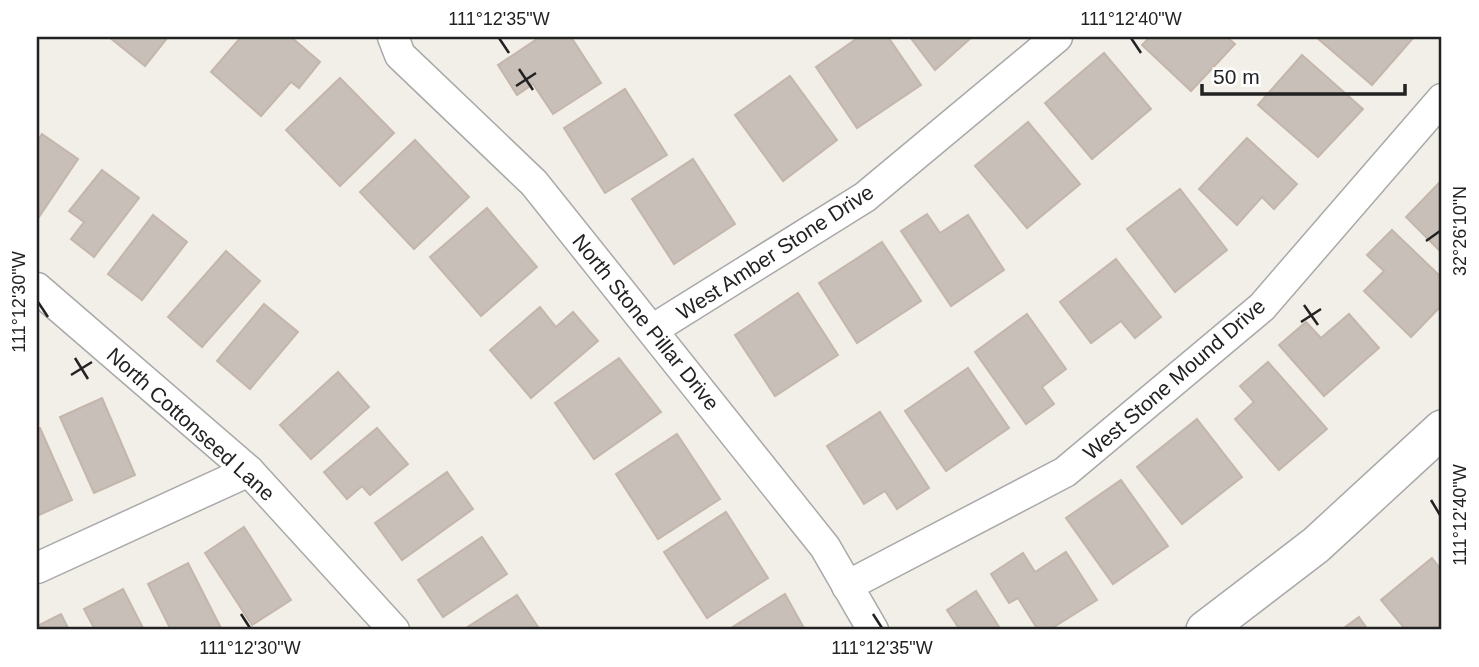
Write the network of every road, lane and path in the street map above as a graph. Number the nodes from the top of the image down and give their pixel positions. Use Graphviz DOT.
graph roads {
  1 [pos="393,37"];
  2 [pos="1057,37"];
  3 [pos="1442,99"];
  4 [pos="37,288"];
  5 [pos="652,330"];
  6 [pos="1442,429"];
  7 [pos="249,471"];
  8 [pos="37,568"];
  9 [pos="847,586"];
  10 [pos="394,630"];
  11 [pos="873,630"];
  12 [pos="1205,630"];
  1 -- 5 [label="street, North Stone Pillar Drive"];
  2 -- 5 [label="street, West Amber Stone Drive"];
  3 -- 9 [label="street, West Stone Mound Drive"];
  4 -- 7 [label="street, North Cottonseed Lane"];
  5 -- 9 [label="street, North Stone Pillar Drive"];
  6 -- 12 [label="street"];
  7 -- 8 [label="street"];
  7 -- 10 [label="street, North Cottonseed Lane"];
  9 -- 11 [label="street, North Stone Pillar Drive"];
}
